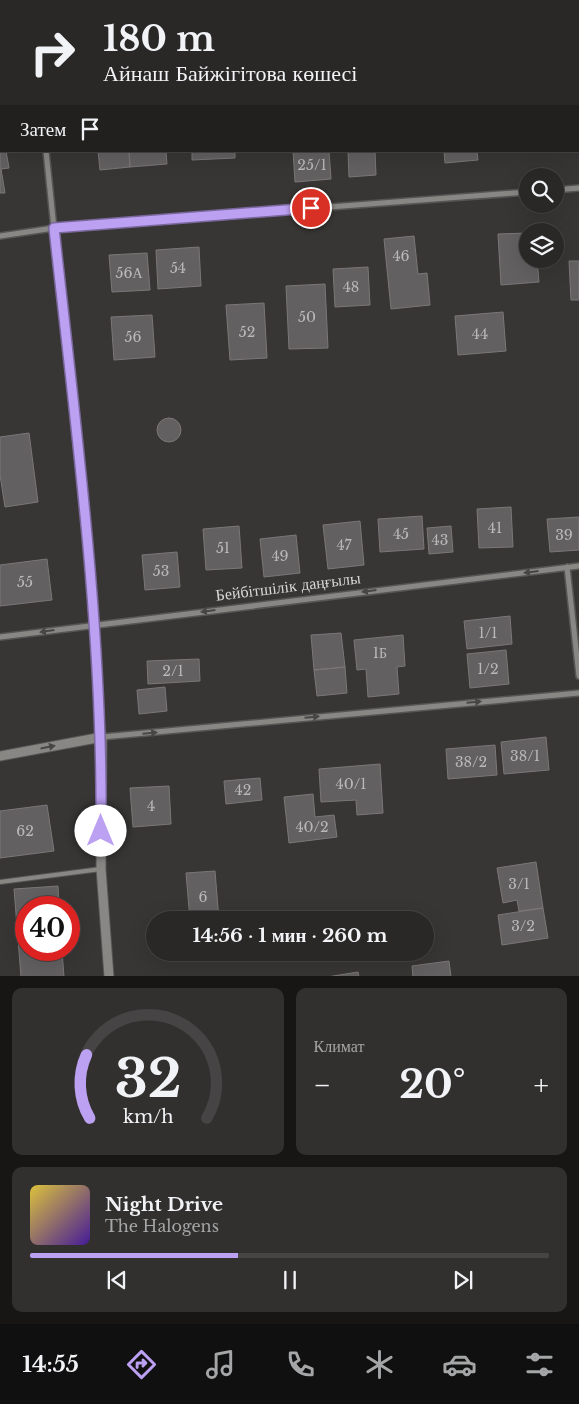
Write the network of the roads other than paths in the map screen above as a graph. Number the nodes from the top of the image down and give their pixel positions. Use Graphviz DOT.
graph roads {
  1 [pos="46,152"];
  2 [pos="579,188"];
  3 [pos="564,189"];
  4 [pos="519,193"];
  5 [pos="54,228"];
  6 [pos="0,236"];
  7 [pos="579,566"];
  8 [pos="567,567"];
  9 [pos="95,625"];
  10 [pos="0,638"];
  11 [pos="579,676"];
  12 [pos="579,693"];
  13 [pos="102,737"];
  14 [pos="0,756"];
  15 [pos="101,869"];
  16 [pos="0,882"];
  17 [pos="109,976"];
  1 -- 5 [label="street"];
  2 -- 3 [label="street"];
  4 -- 5 [label="street"];
  5 -- 6 [label="street"];
  5 -- 9 [label="street"];
  7 -- 8 [label="street, Бейбітшілік даңғылы"];
  8 -- 9 [label="street, Бейбітшілік даңғылы, one-way"];
  8 -- 11 [label="street"];
  9 -- 10 [label="street, Бейбітшілік даңғылы, one-way"];
  9 -- 13 [label="street"];
  13 -- 12 [label="street, one-way"];
  14 -- 13 [label="street, one-way"];
  13 -- 15 [label="street"];
  15 -- 16 [label="lane"];
  15 -- 17 [label="street"];
}
